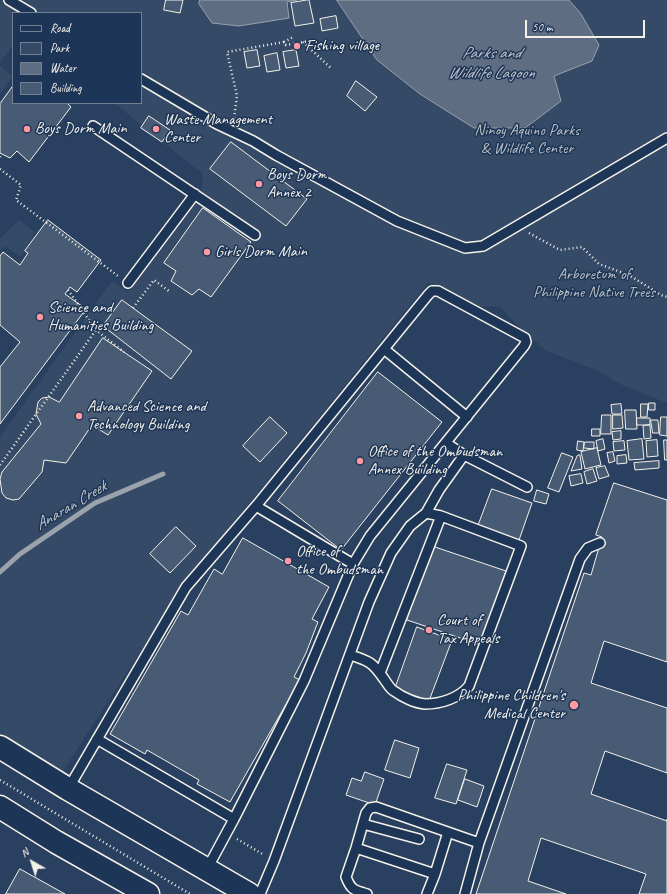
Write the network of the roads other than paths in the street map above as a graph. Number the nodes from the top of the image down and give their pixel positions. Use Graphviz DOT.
graph roads {
  1 [pos="9,0"];
  2 [pos="29,12"];
  3 [pos="142,80"];
  4 [pos="93,126"];
  5 [pos="667,138"];
  6 [pos="195,194"];
  7 [pos="255,235"];
  8 [pos="128,283"];
  9 [pos="384,349"];
  10 [pos="467,417"];
  11 [pos="446,443"];
  12 [pos="464,455"];
  13 [pos="527,486"];
  14 [pos="256,506"];
  15 [pos="426,512"];
  16 [pos="441,516"];
  17 [pos="600,542"];
  18 [pos="353,564"];
  19 [pos="350,655"];
  20 [pos="380,673"];
  21 [pos="96,739"];
  22 [pos="0,747"];
  23 [pos="68,789"];
  24 [pos="0,807"];
  25 [pos="234,819"];
  26 [pos="363,824"];
  27 [pos="448,832"];
  28 [pos="419,839"];
  29 [pos="479,843"];
  30 [pos="356,848"];
  31 [pos="207,869"];
  32 [pos="435,874"];
  33 [pos="148,894"];
  34 [pos="249,894"];
  35 [pos="260,894"];
  36 [pos="367,894"];
  37 [pos="427,894"];
  38 [pos="464,894"];
  1 -- 2 [label="lane"];
  3 -- 5 [label="lane"];
  4 -- 6 [label="lane"];
  6 -- 7 [label="lane"];
  6 -- 8 [label="lane"];
  9 -- 10 [label="lane"];
  9 -- 10 [label="lane"];
  9 -- 14 [label="lane"];
  10 -- 11 [label="lane"];
  11 -- 12 [label="lane"];
  11 -- 18 [label="lane"];
  12 -- 13 [label="lane"];
  12 -- 15 [label="lane"];
  14 -- 18 [label="lane"];
  14 -- 21 [label="lane"];
  15 -- 16 [label="lane"];
  15 -- 19 [label="lane"];
  16 -- 20 [label="lane"];
  16 -- 20 [label="lane"];
  17 -- 29 [label="lane"];
  18 -- 25 [label="lane"];
  19 -- 20 [label="lane"];
  19 -- 35 [label="lane"];
  21 -- 23 [label="lane"];
  21 -- 25 [label="lane"];
  22 -- 23 [label="main road"];
  23 -- 31 [label="main road"];
  24 -- 33 [label="main road"];
  25 -- 31 [label="lane"];
  26 -- 27 [label="lane"];
  26 -- 28 [label="lane"];
  26 -- 30 [label="lane"];
  27 -- 29 [label="lane"];
  27 -- 32 [label="lane"];
  29 -- 38 [label="lane"];
  30 -- 32 [label="lane"];
  30 -- 36 [label="lane"];
  31 -- 34 [label="main road"];
  32 -- 37 [label="lane"];
}
